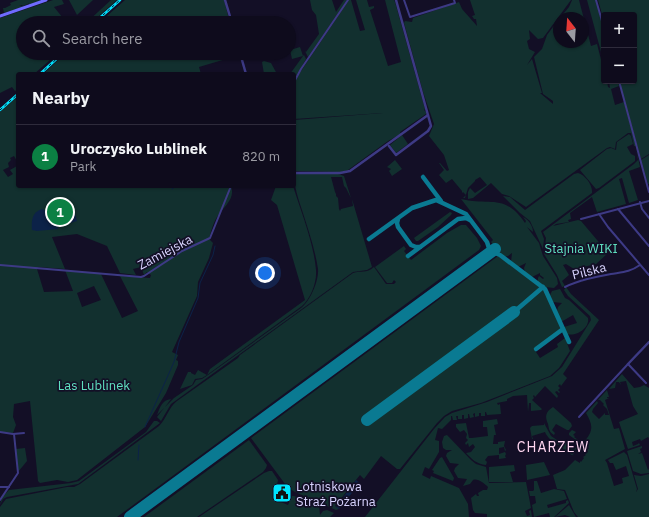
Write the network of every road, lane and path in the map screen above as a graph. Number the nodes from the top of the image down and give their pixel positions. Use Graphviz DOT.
graph roads {
  1 [pos="46,0"];
  2 [pos="226,0"];
  3 [pos="348,0"];
  4 [pos="397,0"];
  5 [pos="404,0"];
  6 [pos="454,0"];
  7 [pos="596,0"];
  8 [pos="0,16"];
  9 [pos="230,16"];
  10 [pos="601,18"];
  11 [pos="242,60"];
  12 [pos="245,72"];
  13 [pos="296,78"];
  14 [pos="620,84"];
  15 [pos="428,115"];
  16 [pos="391,141"];
  17 [pos="384,146"];
  18 [pos="389,146"];
  19 [pos="296,173"];
  20 [pos="230,188"];
  21 [pos="649,192"];
  22 [pos="649,201"];
  23 [pos="640,202"];
  24 [pos="618,209"];
  25 [pos="599,214"];
  26 [pos="649,218"];
  27 [pos="581,219"];
  28 [pos="649,246"];
  29 [pos="0,265"];
  30 [pos="640,265"];
  31 [pos="649,275"];
  32 [pos="565,287"];
  33 [pos="649,342"];
  34 [pos="628,364"];
  35 [pos="646,383"];
  36 [pos="579,417"];
  37 [pos="0,432"];
  38 [pos="24,433"];
  39 [pos="14,434"];
  40 [pos="0,487"];
  41 [pos="9,487"];
  42 [pos="0,500"];
  1 -- 8 [label="main road"];
  2 -- 9 [label="street"];
  3 -- 13 [label="street"];
  4 -- 15 [label="street"];
  5 -- 6 [label="street"];
  7 -- 10 [label="street"];
  11 -- 12 [label="street"];
  14 -- 21 [label="street"];
  15 -- 16 [label="street"];
  15 -- 18 [label="street"];
  16 -- 17 [label="street"];
  16 -- 18 [label="street"];
  17 -- 18 [label="street"];
  17 -- 19 [label="street"];
  20 -- 29 [label="street, Zamiejska"];
  22 -- 23 [label="street"];
  23 -- 24 [label="street"];
  23 -- 26 [label="street"];
  24 -- 25 [label="street"];
  24 -- 28 [label="street"];
  25 -- 27 [label="street"];
  25 -- 30 [label="street"];
  30 -- 31 [label="street"];
  30 -- 32 [label="street, Pilska"];
  33 -- 34 [label="street"];
  34 -- 35 [label="street"];
  34 -- 36 [label="street"];
  37 -- 39 [label="street"];
  38 -- 39 [label="street"];
  39 -- 41 [label="street"];
  40 -- 41 [label="street"];
  41 -- 42 [label="street"];
}
